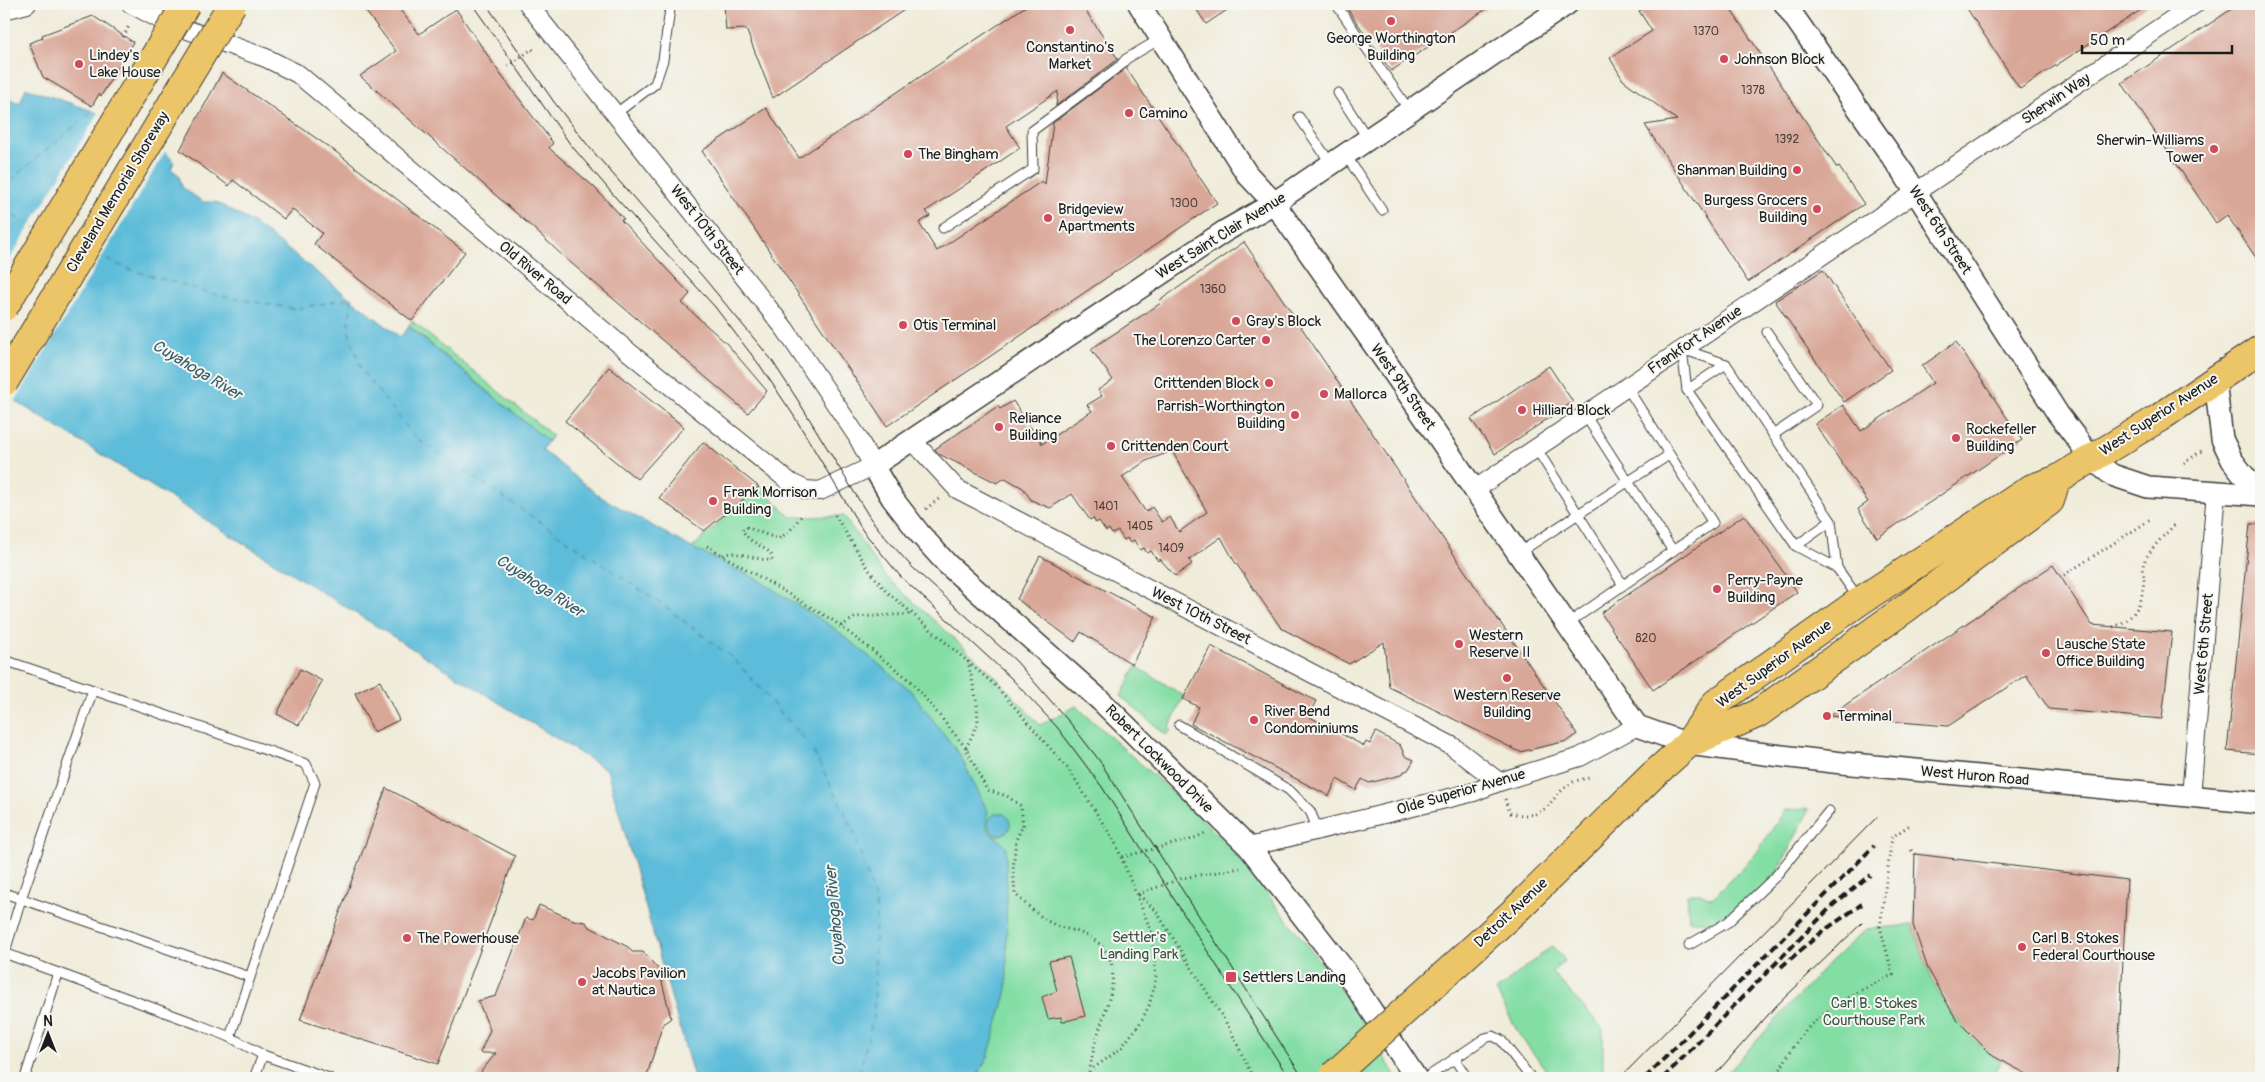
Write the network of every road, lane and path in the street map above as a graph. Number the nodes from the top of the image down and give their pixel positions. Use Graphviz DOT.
graph roads {
  1 [pos="27,4"];
  2 [pos="172,4"];
  3 [pos="186,4"];
  4 [pos="232,4"];
  5 [pos="528,4"];
  6 [pos="1138,4"];
  7 [pos="1336,4"];
  8 [pos="1567,4"];
  9 [pos="1785,4"];
  10 [pos="2195,4"];
  11 [pos="670,9"];
  12 [pos="4,10"];
  13 [pos="132,12"];
  14 [pos="195,33"];
  15 [pos="123,37"];
  16 [pos="1162,38"];
  17 [pos="535,52"];
  18 [pos="508,66"];
  19 [pos="1338,93"];
  20 [pos="1409,110"];
  21 [pos="615,114"];
  22 [pos="1299,118"];
  23 [pos="1368,140"];
  24 [pos="1338,159"];
  25 [pos="1917,193"];
  26 [pos="1274,203"];
  27 [pos="1382,210"];
  28 [pos="943,228"];
  29 [pos="4,307"];
  30 [pos="1767,332"];
  31 [pos="1682,349"];
  32 [pos="2261,349"];
  33 [pos="1726,364"];
  34 [pos="2215,380"];
  35 [pos="4,382"];
  36 [pos="1626,386"];
  37 [pos="1687,390"];
  38 [pos="1584,414"];
  39 [pos="1774,435"];
  40 [pos="912,440"];
  41 [pos="2207,446"];
  42 [pos="1536,448"];
  43 [pos="1670,455"];
  44 [pos="2092,459"];
  45 [pos="2184,463"];
  46 [pos="873,466"];
  47 [pos="2056,480"];
  48 [pos="1628,481"];
  49 [pos="1474,490"];
  50 [pos="2216,491"];
  51 [pos="2260,495"];
  52 [pos="940,498"];
  53 [pos="925,509"];
  54 [pos="1578,514"];
  55 [pos="802,516"];
  56 [pos="835,516"];
  57 [pos="2150,520"];
  58 [pos="1831,521"];
  59 [pos="2176,523"];
  60 [pos="707,546"];
  61 [pos="1796,546"];
  62 [pos="1673,551"];
  63 [pos="1517,554"];
  64 [pos="723,555"];
  65 [pos="1837,568"];
  66 [pos="2064,575"];
  67 [pos="1623,585"];
  68 [pos="1860,601"];
  69 [pos="914,614"];
  70 [pos="1567,624"];
  71 [pos="841,626"];
  72 [pos="2113,627"];
  73 [pos="4,660"];
  74 [pos="968,661"];
  75 [pos="93,690"];
  76 [pos="1179,725"];
  77 [pos="1637,726"];
  78 [pos="1688,744"];
  79 [pos="966,748"];
  80 [pos="1589,778"];
  81 [pos="1499,782"];
  82 [pos="2191,797"];
  83 [pos="1507,803"];
  84 [pos="2261,803"];
  85 [pos="1829,810"];
  86 [pos="1910,825"];
  87 [pos="1212,830"];
  88 [pos="1318,830"];
  89 [pos="1249,847"];
  90 [pos="1911,850"];
  91 [pos="1915,854"];
  92 [pos="1122,857"];
  93 [pos="1243,867"];
  94 [pos="4,893"];
  95 [pos="1138,894"];
  96 [pos="21,899"];
  97 [pos="1689,945"];
  98 [pos="4,954"];
  99 [pos="58,973"];
  100 [pos="250,977"];
  101 [pos="230,1037"];
  102 [pos="263,1055"];
  103 [pos="1454,1058"];
  104 [pos="1090,1070"];
  105 [pos="25,1078"];
  106 [pos="254,1078"];
  107 [pos="328,1078"];
  108 [pos="1088,1078"];
  109 [pos="1253,1078"];
  110 [pos="1330,1078"];
  111 [pos="1416,1078"];
  112 [pos="1426,1078"];
  113 [pos="1467,1078"];
  114 [pos="1531,1078"];
  115 [pos="1776,1078"];
  1 -- 12 [label="street"];
  2 -- 14 [label="street, Old River Road"];
  3 -- 29 [label="main road, bridge"];
  4 -- 35 [label="main road, Cleveland Memorial Shoreway, bridge"];
  5 -- 21 [label="street, West 10th Street"];
  6 -- 16 [label="street, West 9th Street"];
  7 -- 20 [label="lane"];
  8 -- 20 [label="street, West Saint Clair Avenue"];
  9 -- 25 [label="street, West 6th Street"];
  10 -- 25 [label="street, Sherwin Way"];
  11 -- 21 [label="lane"];
  13 -- 14 [label="street, Old River Road"];
  13 -- 15 [label="path"];
  14 -- 46 [label="street, Old River Road"];
  16 -- 26 [label="street, West 9th Street"];
  16 -- 28 [label="lane"];
  17 -- 18 [label="path"];
  19 -- 23 [label="lane"];
  20 -- 23 [label="street, West Saint Clair Avenue"];
  21 -- 46 [label="street, West 10th Street"];
  22 -- 24 [label="lane"];
  23 -- 24 [label="street, West Saint Clair Avenue"];
  24 -- 26 [label="street, West Saint Clair Avenue"];
  24 -- 27 [label="lane"];
  25 -- 31 [label="street, Frankfort Avenue"];
  25 -- 44 [label="street, West 6th Street"];
  26 -- 40 [label="street, West Saint Clair Avenue"];
  26 -- 49 [label="street, West 9th Street"];
  30 -- 39 [label="lane"];
  31 -- 33 [label="lane"];
  31 -- 36 [label="street, Frankfort Avenue"];
  31 -- 37 [label="lane"];
  32 -- 34 [label="main road, West Superior Avenue"];
  33 -- 37 [label="lane"];
  33 -- 39 [label="lane"];
  34 -- 44 [label="main road, West Superior Avenue"];
  34 -- 51 [label="street"];
  36 -- 38 [label="street, Frankfort Avenue"];
  36 -- 43 [label="lane"];
  37 -- 61 [label="lane"];
  38 -- 42 [label="street, Frankfort Avenue"];
  38 -- 48 [label="lane"];
  39 -- 58 [label="lane"];
  40 -- 46 [label="street, West Saint Clair Avenue"];
  40 -- 81 [label="street, West 10th Street"];
  41 -- 45 [label="path"];
  42 -- 49 [label="street, Frankfort Avenue"];
  42 -- 54 [label="lane"];
  43 -- 48 [label="lane"];
  43 -- 62 [label="lane"];
  44 -- 47 [label="main road, West Superior Avenue"];
  44 -- 50 [label="street, West 6th Street"];
  46 -- 89 [label="street, Robert Lockwood Drive"];
  47 -- 68 [label="main road, West Superior Avenue"];
  47 -- 78 [label="main road, West Superior Avenue"];
  48 -- 54 [label="lane"];
  48 -- 62 [label="lane"];
  49 -- 63 [label="street, West 9th Street"];
  50 -- 51 [label="street, West 6th Street"];
  50 -- 82 [label="street, West 6th Street"];
  52 -- 53 [label="path"];
  54 -- 63 [label="lane"];
  54 -- 67 [label="lane"];
  55 -- 64 [label="path"];
  56 -- 69 [label="path"];
  57 -- 66 [label="path"];
  58 -- 61 [label="lane"];
  58 -- 65 [label="lane"];
  59 -- 72 [label="path"];
  60 -- 64 [label="path"];
  61 -- 65 [label="lane"];
  62 -- 67 [label="lane"];
  63 -- 70 [label="street, West 9th Street"];
  64 -- 71 [label="path"];
  65 -- 68 [label="lane"];
  67 -- 70 [label="lane"];
  68 -- 78 [label="main road, West Superior Avenue"];
  69 -- 71 [label="path"];
  69 -- 74 [label="path"];
  70 -- 77 [label="street, West 9th Street"];
  71 -- 79 [label="path"];
  73 -- 75 [label="lane"];
  74 -- 79 [label="path"];
  74 -- 92 [label="path"];
  75 -- 96 [label="lane"];
  75 -- 100 [label="lane"];
  76 -- 88 [label="lane"];
  77 -- 78 [label="street"];
  77 -- 81 [label="street, Olde Superior Avenue"];
  78 -- 82 [label="street, West Huron Road"];
  78 -- 110 [label="main road, Detroit Avenue, bridge"];
  79 -- 104 [label="path"];
  80 -- 83 [label="path"];
  81 -- 88 [label="street, Olde Superior Avenue"];
  82 -- 84 [label="street, West Huron Road"];
  85 -- 97 [label="lane"];
  86 -- 115 [label="path"];
  87 -- 92 [label="path"];
  88 -- 89 [label="street, Olde Superior Avenue"];
  89 -- 111 [label="street, Robert Lockwood Drive"];
  90 -- 91 [label="path"];
  92 -- 95 [label="path"];
  93 -- 95 [label="path"];
  94 -- 96 [label="lane"];
  95 -- 104 [label="path"];
  95 -- 109 [label="path"];
  96 -- 98 [label="lane"];
  96 -- 100 [label="lane"];
  98 -- 99 [label="lane"];
  99 -- 101 [label="lane"];
  99 -- 105 [label="lane"];
  100 -- 101 [label="lane"];
  101 -- 102 [label="lane"];
  102 -- 106 [label="lane"];
  102 -- 107 [label="lane"];
  103 -- 112 [label="lane"];
  103 -- 113 [label="lane"];
  103 -- 114 [label="lane"];
  104 -- 108 [label="path"];
}
